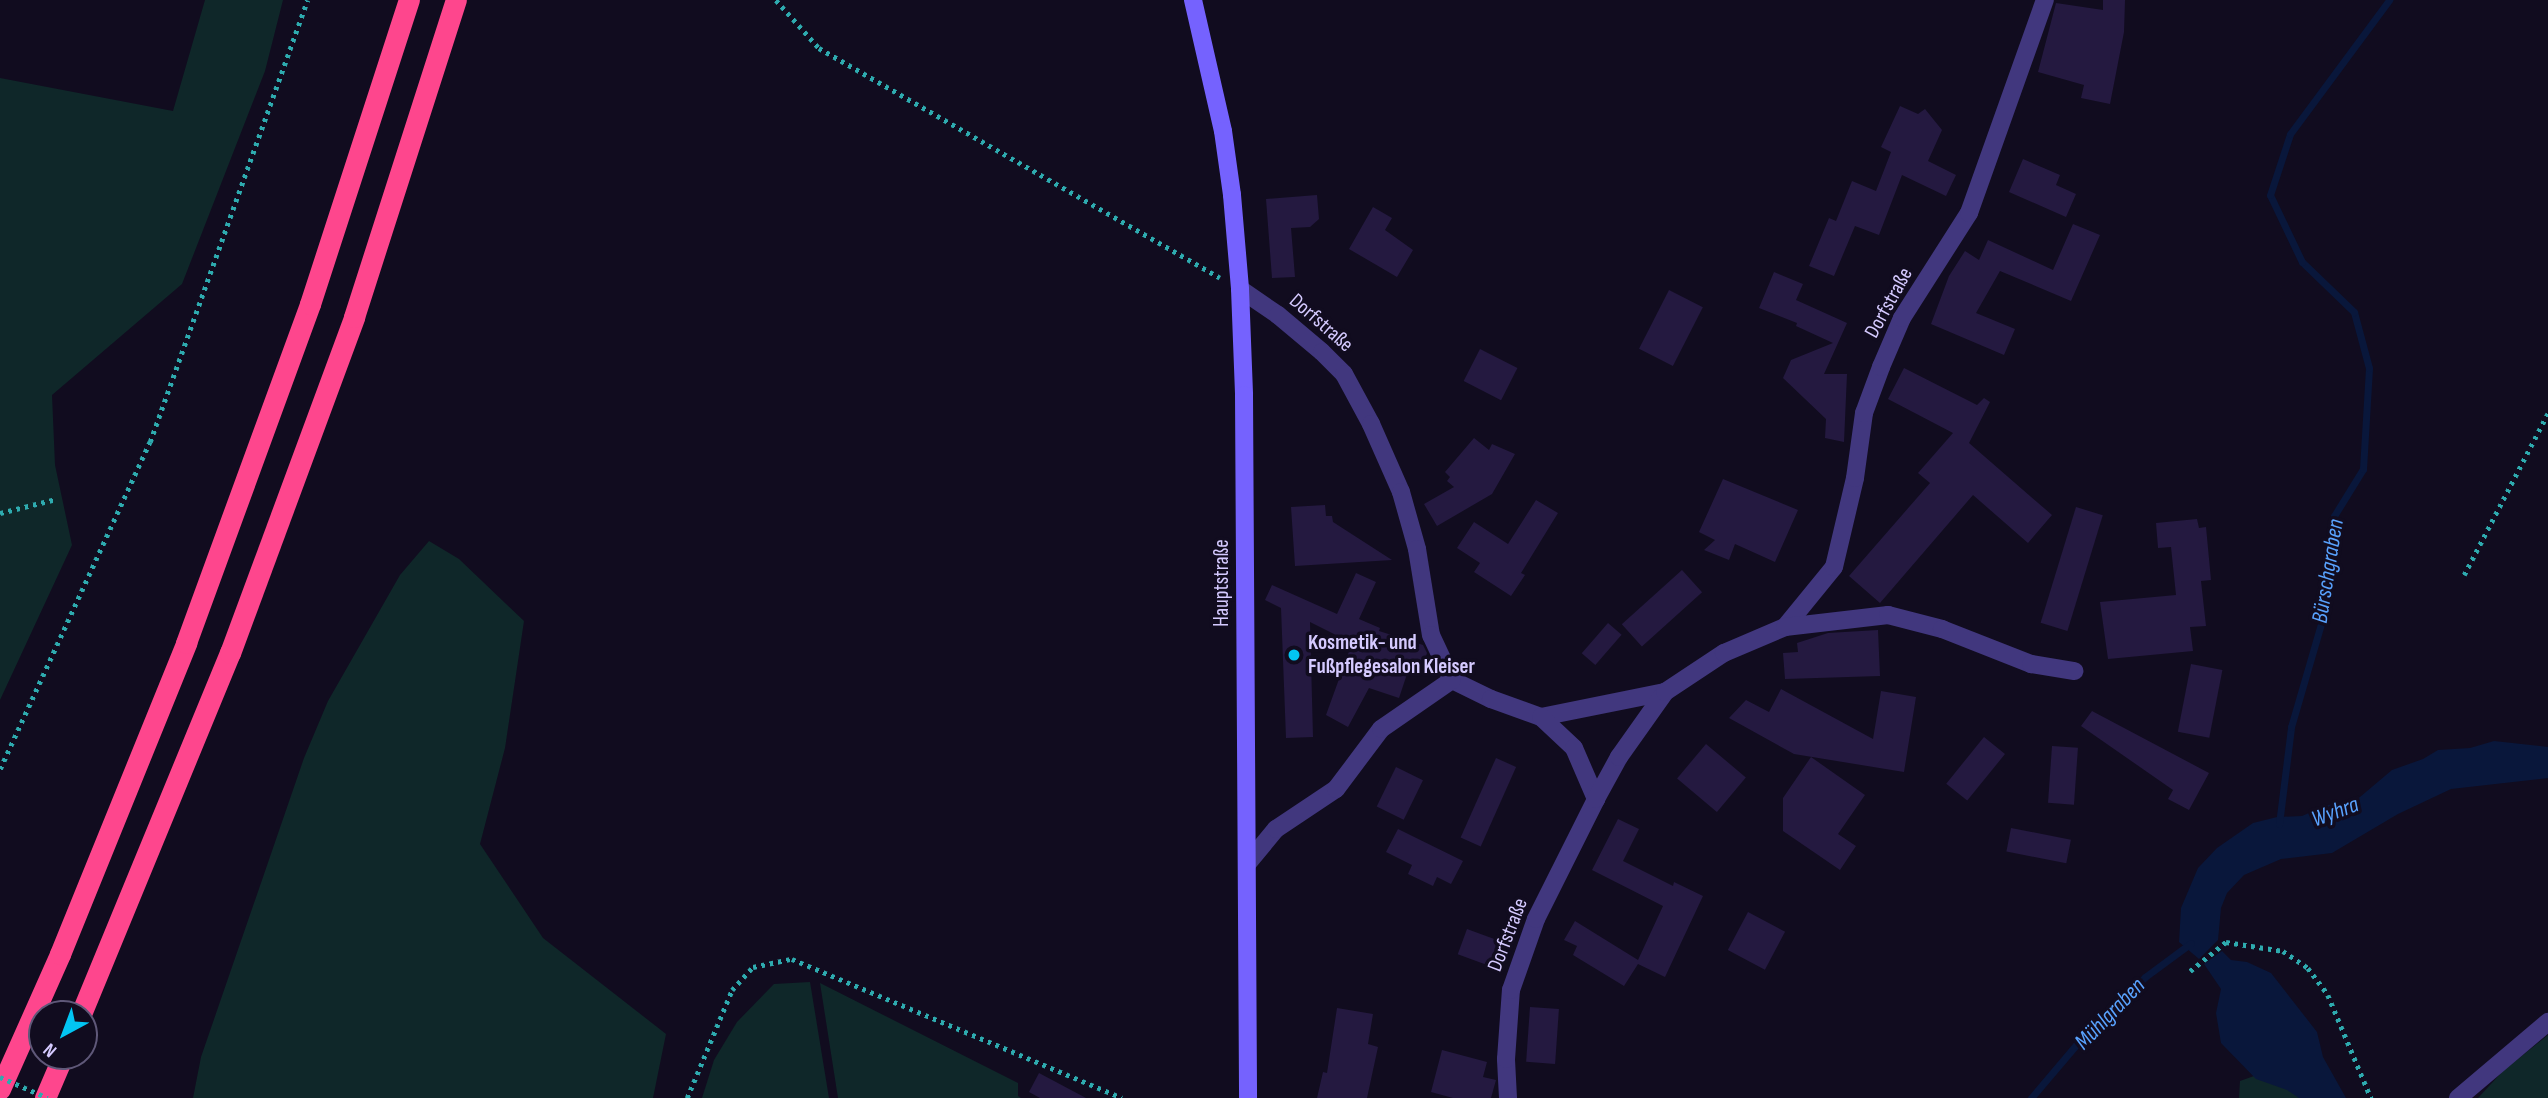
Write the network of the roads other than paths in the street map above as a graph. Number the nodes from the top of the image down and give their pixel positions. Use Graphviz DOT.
graph roads {
  1 [pos="409,0"];
  2 [pos="456,0"];
  3 [pos="1193,0"];
  4 [pos="2045,0"];
  5 [pos="1240,289"];
  6 [pos="1785,627"];
  7 [pos="2074,671"];
  8 [pos="1452,680"];
  9 [pos="1665,692"];
  10 [pos="1541,717"];
  11 [pos="1596,799"];
  12 [pos="1247,864"];
  13 [pos="87,1000"];
  14 [pos="2548,1023"];
  15 [pos="57,1070"];
  16 [pos="0,1089"];
  17 [pos="46,1098"];
  18 [pos="1248,1098"];
  19 [pos="1508,1098"];
  20 [pos="2458,1098"];
  1 -- 16 [label="highway"];
  2 -- 13 [label="highway"];
  3 -- 5 [label="main road, Hauptstraße"];
  4 -- 6 [label="street, Dorfstraße"];
  5 -- 8 [label="street, Dorfstraße"];
  5 -- 12 [label="main road, Hauptstraße"];
  6 -- 7 [label="street, Dorfstraße"];
  6 -- 9 [label="street, Dorfstraße"];
  8 -- 10 [label="street"];
  8 -- 12 [label="street"];
  9 -- 10 [label="street, Dorfstraße"];
  9 -- 11 [label="street, Dorfstraße"];
  10 -- 11 [label="street"];
  11 -- 19 [label="street, Dorfstraße"];
  12 -- 18 [label="main road, Hauptstraße"];
  14 -- 20 [label="street"];
  15 -- 17 [label="highway"];
}
